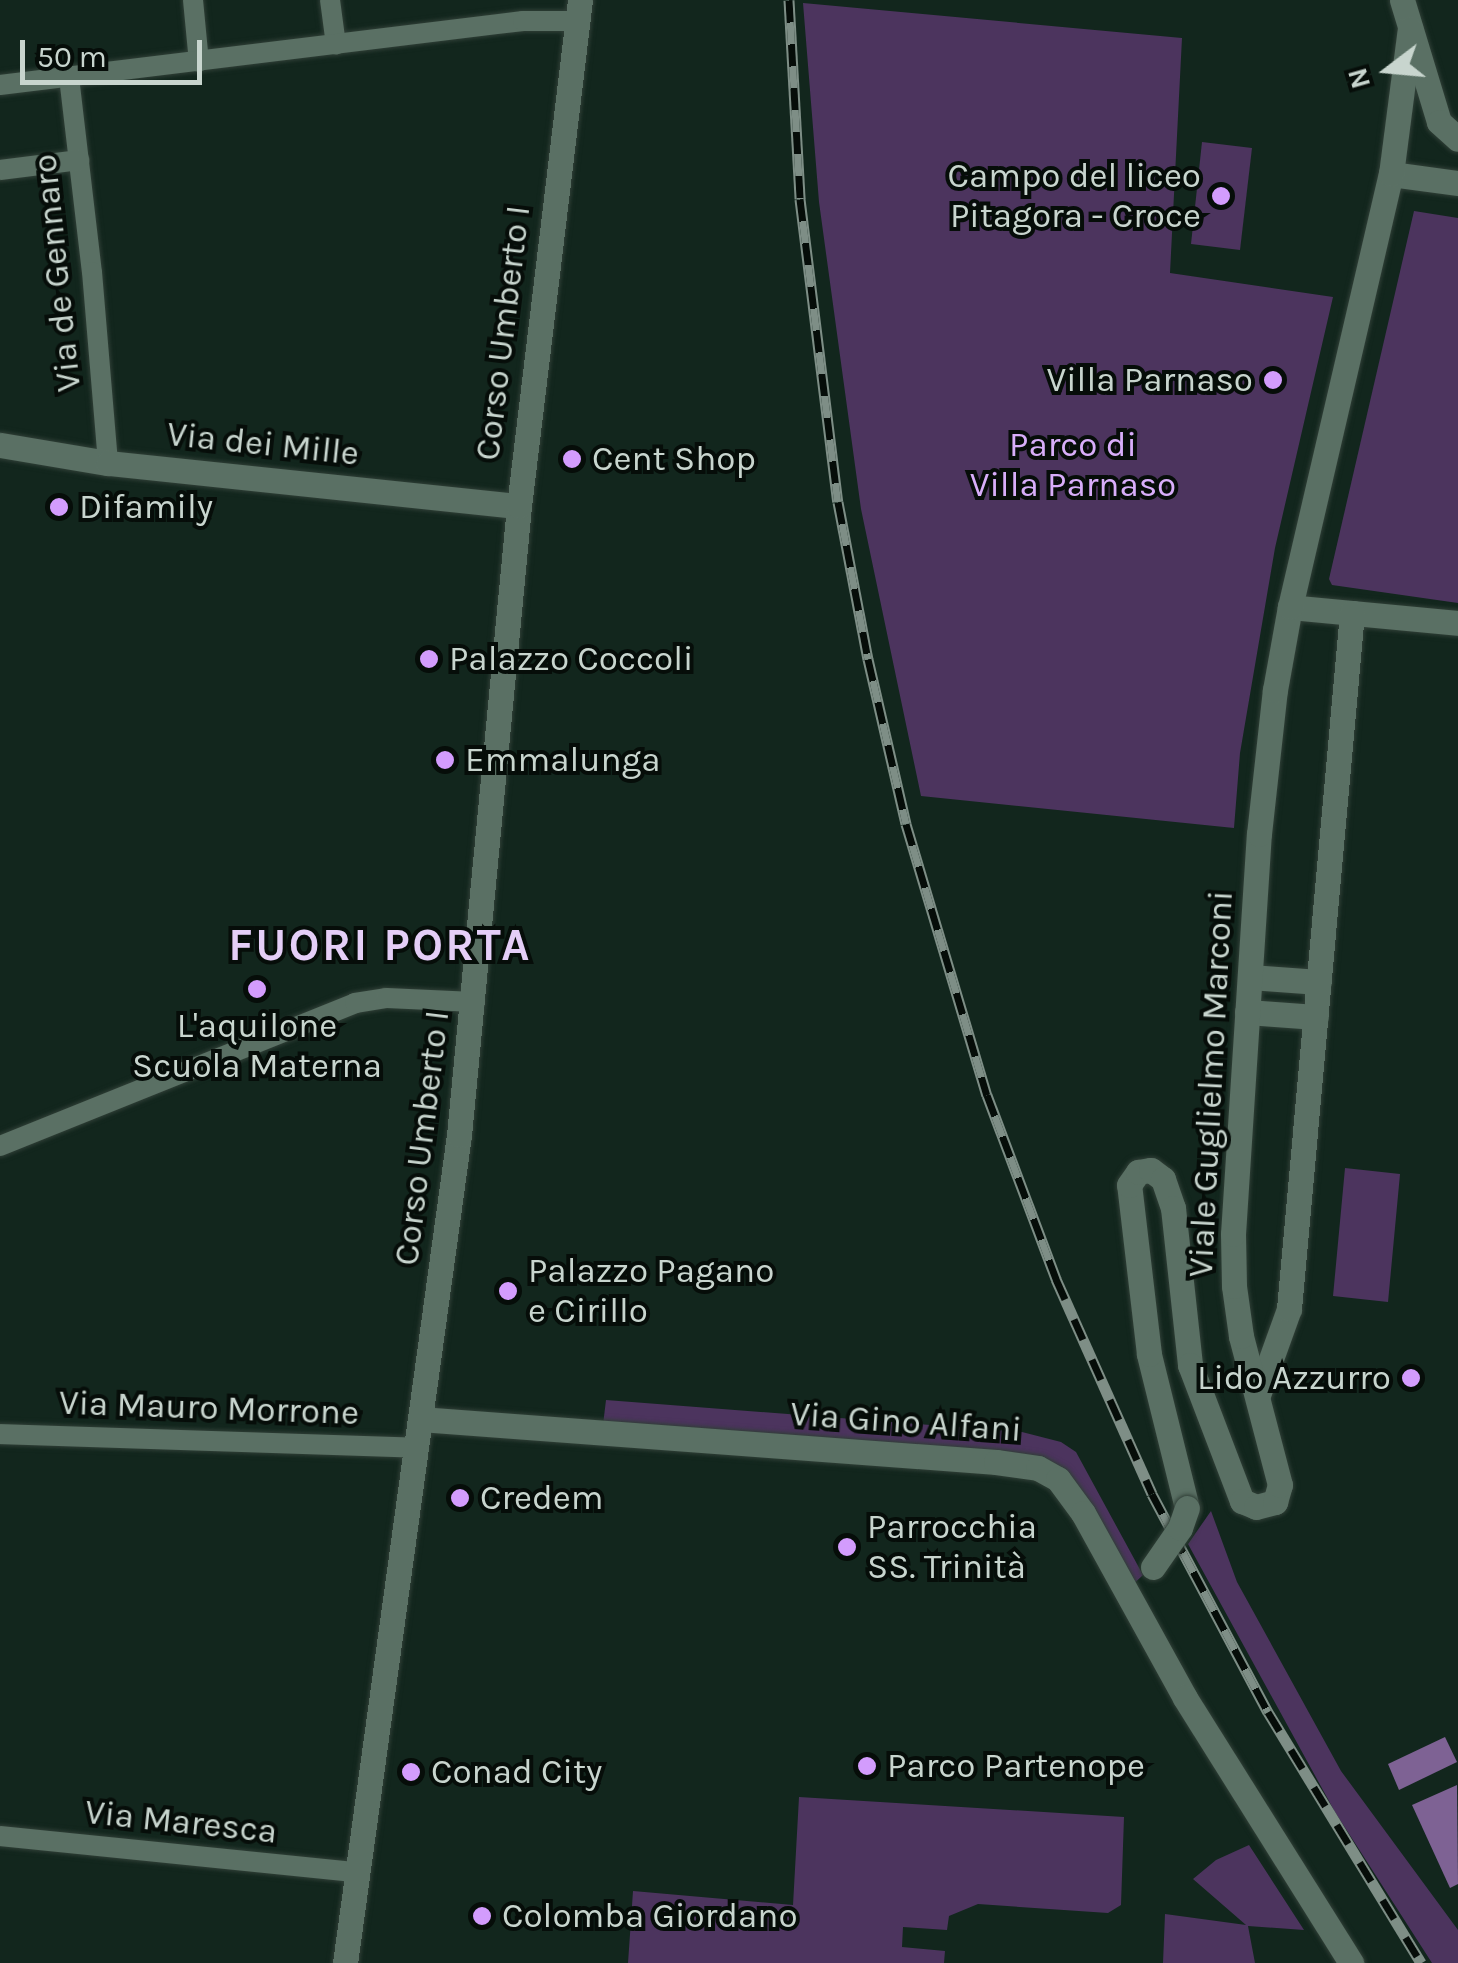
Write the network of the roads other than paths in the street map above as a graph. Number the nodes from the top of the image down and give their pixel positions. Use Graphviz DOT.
graph roads {
  1 [pos="192,0"];
  2 [pos="330,0"];
  3 [pos="1402,0"];
  4 [pos="578,10"];
  5 [pos="522,11"];
  6 [pos="1410,28"];
  7 [pos="336,44"];
  8 [pos="199,62"];
  9 [pos="69,77"];
  10 [pos="0,85"];
  11 [pos="1458,139"];
  12 [pos="79,160"];
  13 [pos="0,170"];
  14 [pos="1391,174"];
  15 [pos="1458,183"];
  16 [pos="0,445"];
  17 [pos="108,462"];
  18 [pos="518,506"];
  19 [pos="1290,607"];
  20 [pos="1352,613"];
  21 [pos="1458,623"];
  22 [pos="1250,977"];
  23 [pos="1319,982"];
  24 [pos="475,1002"];
  25 [pos="1247,1012"];
  26 [pos="1316,1017"];
  27 [pos="1,1141"];
  28 [pos="1258,1395"];
  29 [pos="420,1418"];
  30 [pos="0,1434"];
  31 [pos="415,1448"];
  32 [pos="1124,1593"];
  33 [pos="0,1836"];
  34 [pos="356,1872"];
  35 [pos="345,1963"];
  36 [pos="1351,1963"];
  1 -- 8 [label="street"];
  2 -- 7 [label="street"];
  3 -- 6 [label="street, Viale Guglielmo Marconi"];
  4 -- 5 [label="street"];
  4 -- 18 [label="street, Corso Umberto I"];
  5 -- 7 [label="street"];
  6 -- 11 [label="street"];
  6 -- 14 [label="street, Viale Guglielmo Marconi"];
  7 -- 8 [label="street"];
  8 -- 9 [label="street"];
  9 -- 10 [label="street"];
  9 -- 12 [label="street, Via de Gennaro"];
  12 -- 13 [label="street"];
  12 -- 17 [label="street, Via de Gennaro"];
  14 -- 15 [label="street"];
  14 -- 19 [label="street, Viale Guglielmo Marconi"];
  16 -- 17 [label="street, Via dei Mille"];
  17 -- 18 [label="street, Via dei Mille"];
  18 -- 24 [label="street, Corso Umberto I"];
  19 -- 20 [label="street"];
  19 -- 22 [label="street, Viale Guglielmo Marconi"];
  20 -- 21 [label="street"];
  20 -- 23 [label="street"];
  22 -- 23 [label="street"];
  22 -- 25 [label="street, Viale Guglielmo Marconi"];
  23 -- 26 [label="street"];
  24 -- 27 [label="street"];
  24 -- 29 [label="street, Corso Umberto I"];
  25 -- 26 [label="street"];
  25 -- 28 [label="street, Viale Guglielmo Marconi"];
  26 -- 28 [label="street"];
  28 -- 32 [label="street, Viale Guglielmo Marconi, bridge"];
  29 -- 31 [label="street, Corso Umberto I"];
  29 -- 32 [label="street, Via Gino Alfani"];
  30 -- 31 [label="street, Via Mauro Morrone"];
  31 -- 34 [label="street, Corso Umberto I"];
  32 -- 36 [label="street, Via Gino Alfani"];
  33 -- 34 [label="street, Via Maresca"];
  34 -- 35 [label="street, Corso Umberto I"];
}
